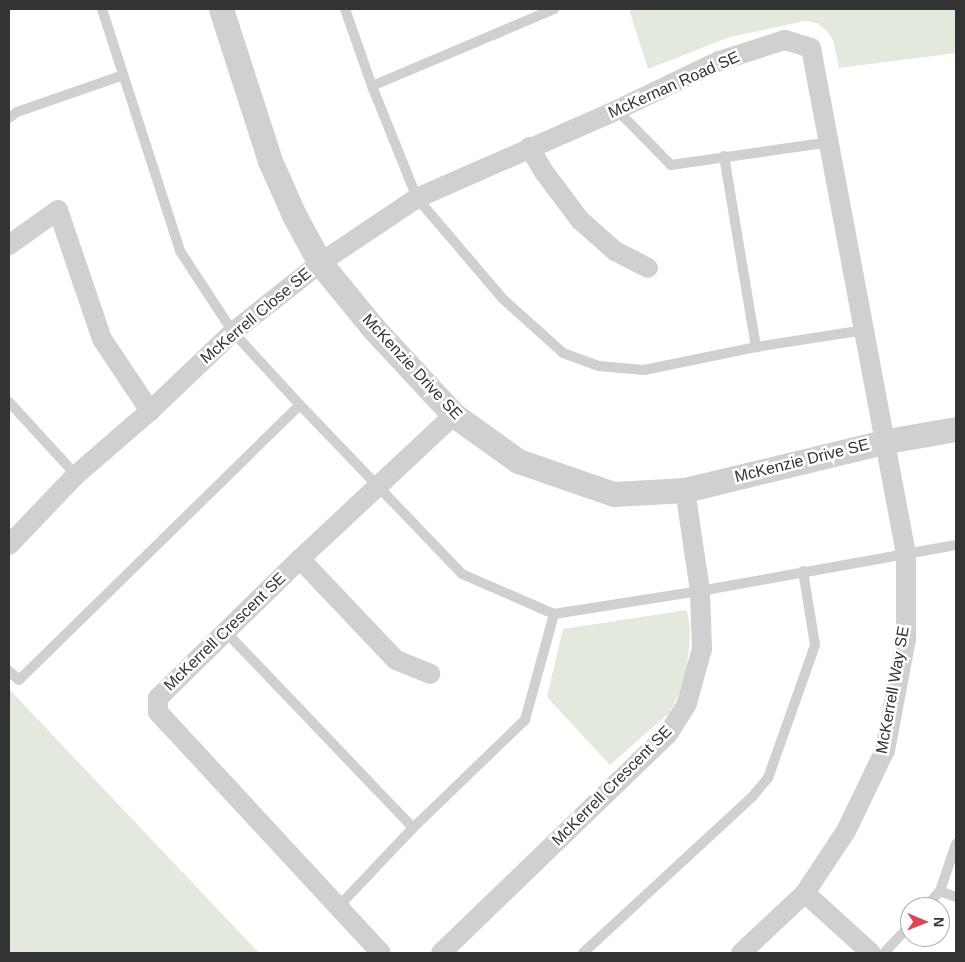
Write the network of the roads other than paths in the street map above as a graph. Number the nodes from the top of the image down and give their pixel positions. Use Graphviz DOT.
graph roads {
  1 [pos="102,9"];
  2 [pos="221,9"];
  3 [pos="345,9"];
  4 [pos="554,9"];
  5 [pos="123,76"];
  6 [pos="372,86"];
  7 [pos="617,110"];
  8 [pos="9,118"];
  9 [pos="830,142"];
  10 [pos="529,147"];
  11 [pos="724,156"];
  12 [pos="417,198"];
  13 [pos="9,245"];
  14 [pos="320,263"];
  15 [pos="648,268"];
  16 [pos="865,330"];
  17 [pos="233,332"];
  18 [pos="756,347"];
  19 [pos="9,402"];
  20 [pos="300,405"];
  21 [pos="150,411"];
  22 [pos="454,415"];
  23 [pos="956,429"];
  24 [pos="887,441"];
  25 [pos="76,475"];
  26 [pos="378,486"];
  27 [pos="685,490"];
  28 [pos="9,545"];
  29 [pos="956,545"];
  30 [pos="906,554"];
  31 [pos="300,559"];
  32 [pos="803,572"];
  33 [pos="700,591"];
  34 [pos="554,614"];
  35 [pos="225,631"];
  36 [pos="9,671"];
  37 [pos="430,674"];
  38 [pos="413,828"];
  39 [pos="956,844"];
  40 [pos="940,891"];
  41 [pos="805,893"];
  42 [pos="935,897"];
  43 [pos="956,897"];
  44 [pos="338,908"];
  45 [pos="900,936"];
  46 [pos="381,953"];
  47 [pos="441,953"];
  48 [pos="583,953"];
  49 [pos="741,953"];
  50 [pos="871,953"];
  51 [pos="884,953"];
  1 -- 5 [label="lane"];
  2 -- 14 [label="street, McKenzie Drive SE"];
  3 -- 6 [label="lane"];
  4 -- 6 [label="lane"];
  5 -- 8 [label="lane"];
  5 -- 17 [label="lane"];
  6 -- 12 [label="lane"];
  7 -- 9 [label="street, McKernan Road SE"];
  7 -- 10 [label="street, McKernan Road SE"];
  7 -- 11 [label="lane"];
  9 -- 11 [label="lane"];
  9 -- 16 [label="street, McKernan Road SE"];
  10 -- 12 [label="street, McKernan Road SE"];
  10 -- 15 [label="street"];
  11 -- 18 [label="lane"];
  12 -- 14 [label="street, McKernan Road SE"];
  12 -- 18 [label="lane"];
  13 -- 21 [label="street"];
  14 -- 17 [label="street, McKerrell Close SE"];
  14 -- 22 [label="street, McKenzie Drive SE"];
  16 -- 18 [label="lane"];
  16 -- 24 [label="street, McKernan Road SE"];
  17 -- 20 [label="lane"];
  17 -- 21 [label="street, McKerrell Close SE"];
  19 -- 25 [label="lane"];
  20 -- 26 [label="lane"];
  20 -- 36 [label="lane"];
  21 -- 25 [label="street, McKerrell Close SE"];
  22 -- 26 [label="street, McKerrell Crescent SE"];
  22 -- 27 [label="street, McKenzie Drive SE"];
  23 -- 24 [label="street, McKenzie Drive SE"];
  24 -- 27 [label="street, McKenzie Drive SE"];
  24 -- 30 [label="street, McKerrell Way SE"];
  25 -- 28 [label="street, McKerrell Close SE"];
  26 -- 31 [label="street, McKerrell Crescent SE"];
  26 -- 34 [label="lane"];
  27 -- 33 [label="street, McKerrell Crescent SE"];
  29 -- 30 [label="lane"];
  30 -- 32 [label="lane"];
  30 -- 41 [label="street, McKerrell Way SE"];
  31 -- 35 [label="street, McKerrell Crescent SE"];
  31 -- 37 [label="street"];
  32 -- 33 [label="lane"];
  32 -- 48 [label="lane"];
  33 -- 34 [label="lane"];
  33 -- 47 [label="street, McKerrell Crescent SE"];
  34 -- 38 [label="lane"];
  35 -- 38 [label="lane"];
  35 -- 44 [label="street, McKerrell Crescent SE"];
  38 -- 44 [label="lane"];
  39 -- 40 [label="lane"];
  40 -- 42 [label="lane"];
  40 -- 43 [label="lane"];
  41 -- 49 [label="street, McKerrell Way SE"];
  41 -- 50 [label="street"];
  44 -- 46 [label="street, McKerrell Crescent SE"];
  45 -- 51 [label="lane"];
}
